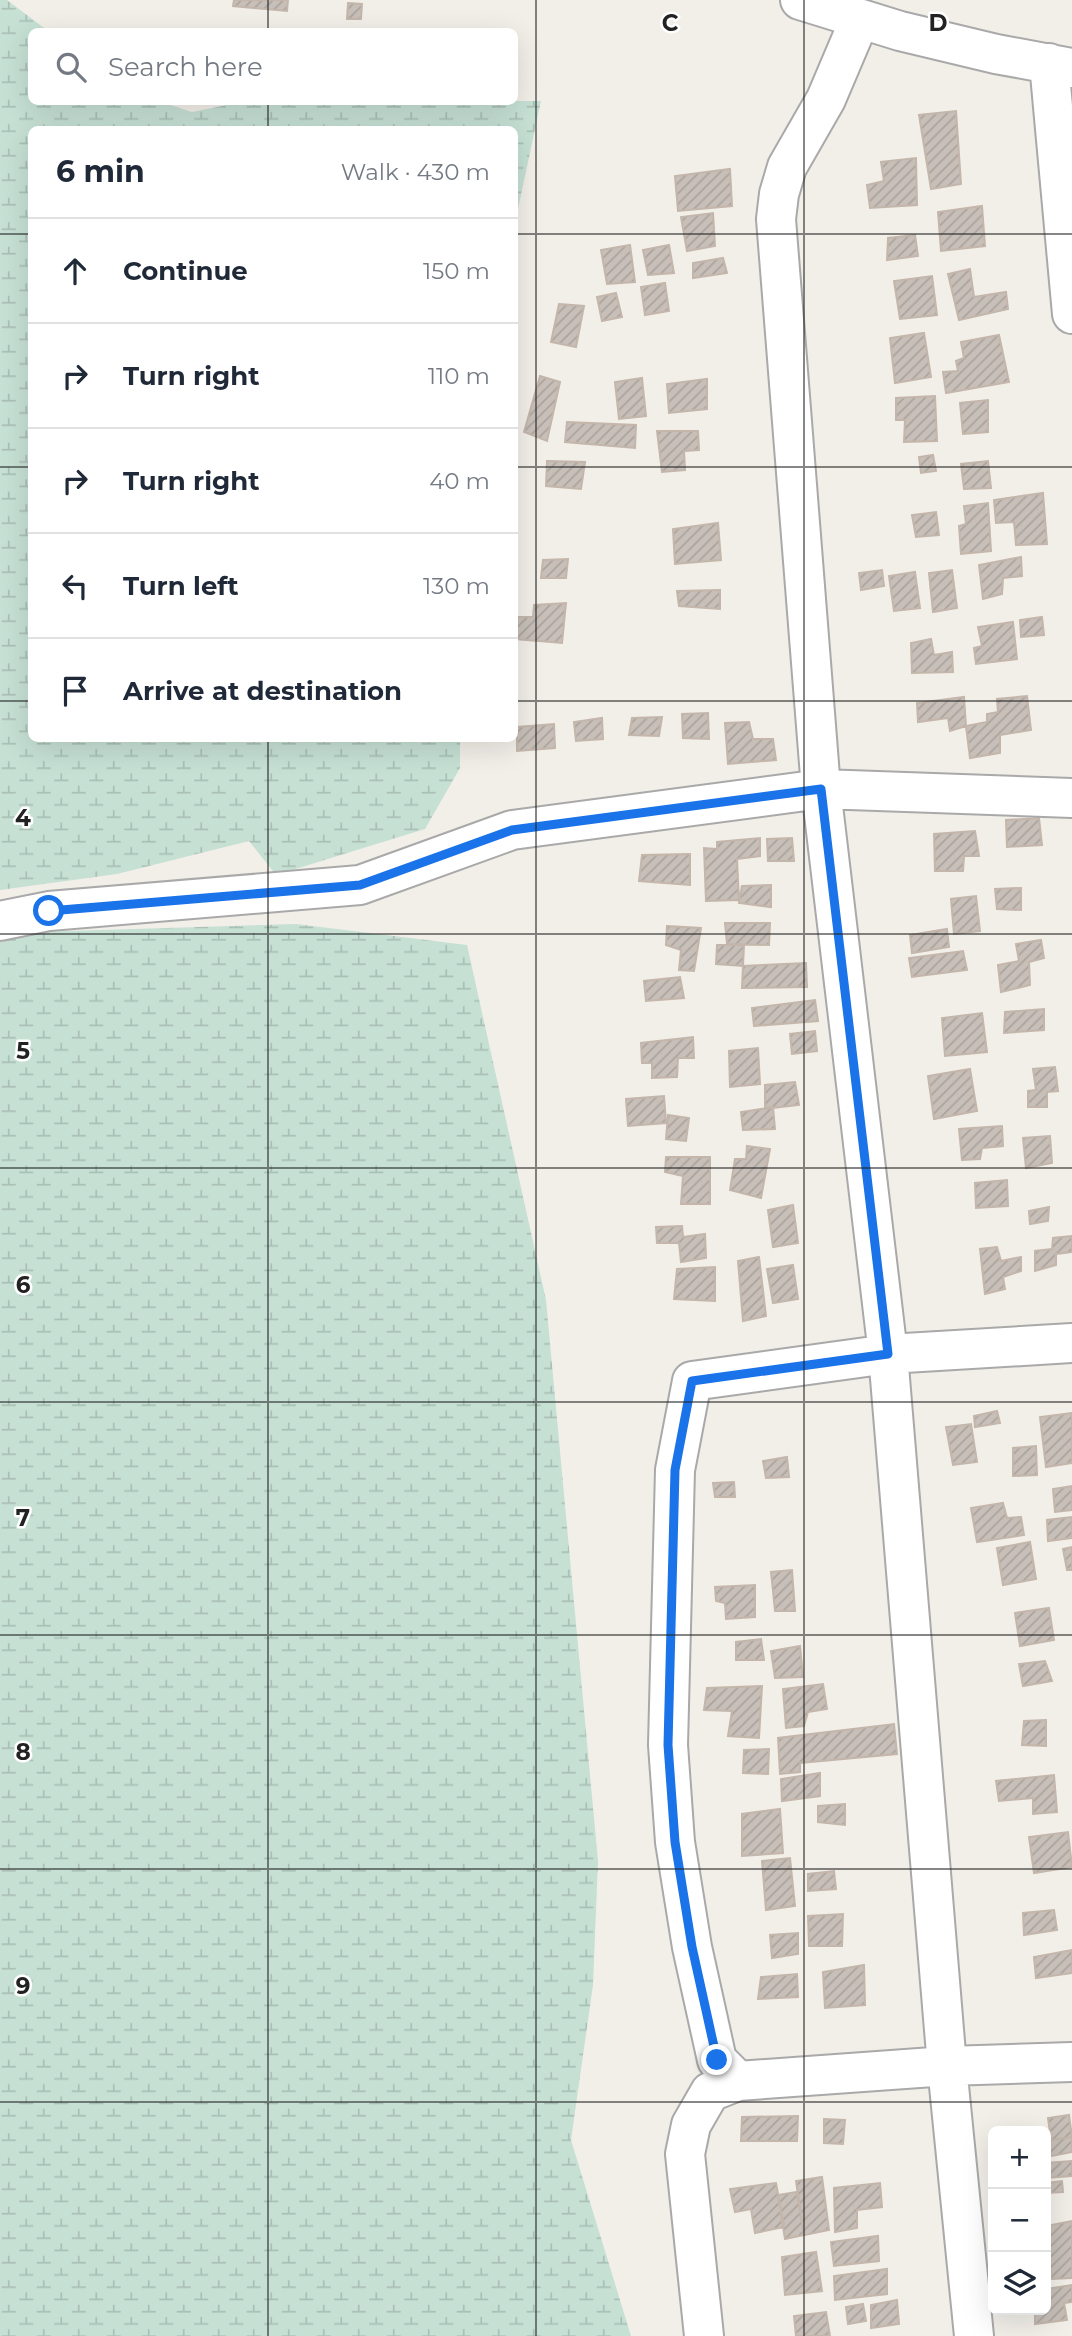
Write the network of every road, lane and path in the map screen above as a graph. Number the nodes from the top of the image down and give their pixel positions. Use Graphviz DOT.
graph roads {
  1 [pos="800,0"];
  2 [pos="860,19"];
  3 [pos="1060,65"];
  4 [pos="1072,314"];
  5 [pos="821,789"];
  6 [pos="1072,798"];
  7 [pos="0,921"];
  8 [pos="1072,1343"];
  9 [pos="888,1354"];
  10 [pos="1072,2063"];
  11 [pos="947,2066"];
  12 [pos="738,2081"];
  13 [pos="704,2336"];
  14 [pos="974,2336"];
  1 -- 2 [label="street"];
  2 -- 3 [label="street"];
  2 -- 5 [label="street"];
  3 -- 4 [label="street"];
  5 -- 6 [label="street"];
  5 -- 7 [label="street"];
  5 -- 9 [label="street"];
  8 -- 9 [label="street"];
  9 -- 11 [label="street"];
  9 -- 12 [label="street"];
  10 -- 11 [label="street"];
  11 -- 12 [label="street"];
  11 -- 14 [label="street"];
  12 -- 13 [label="street"];
}
